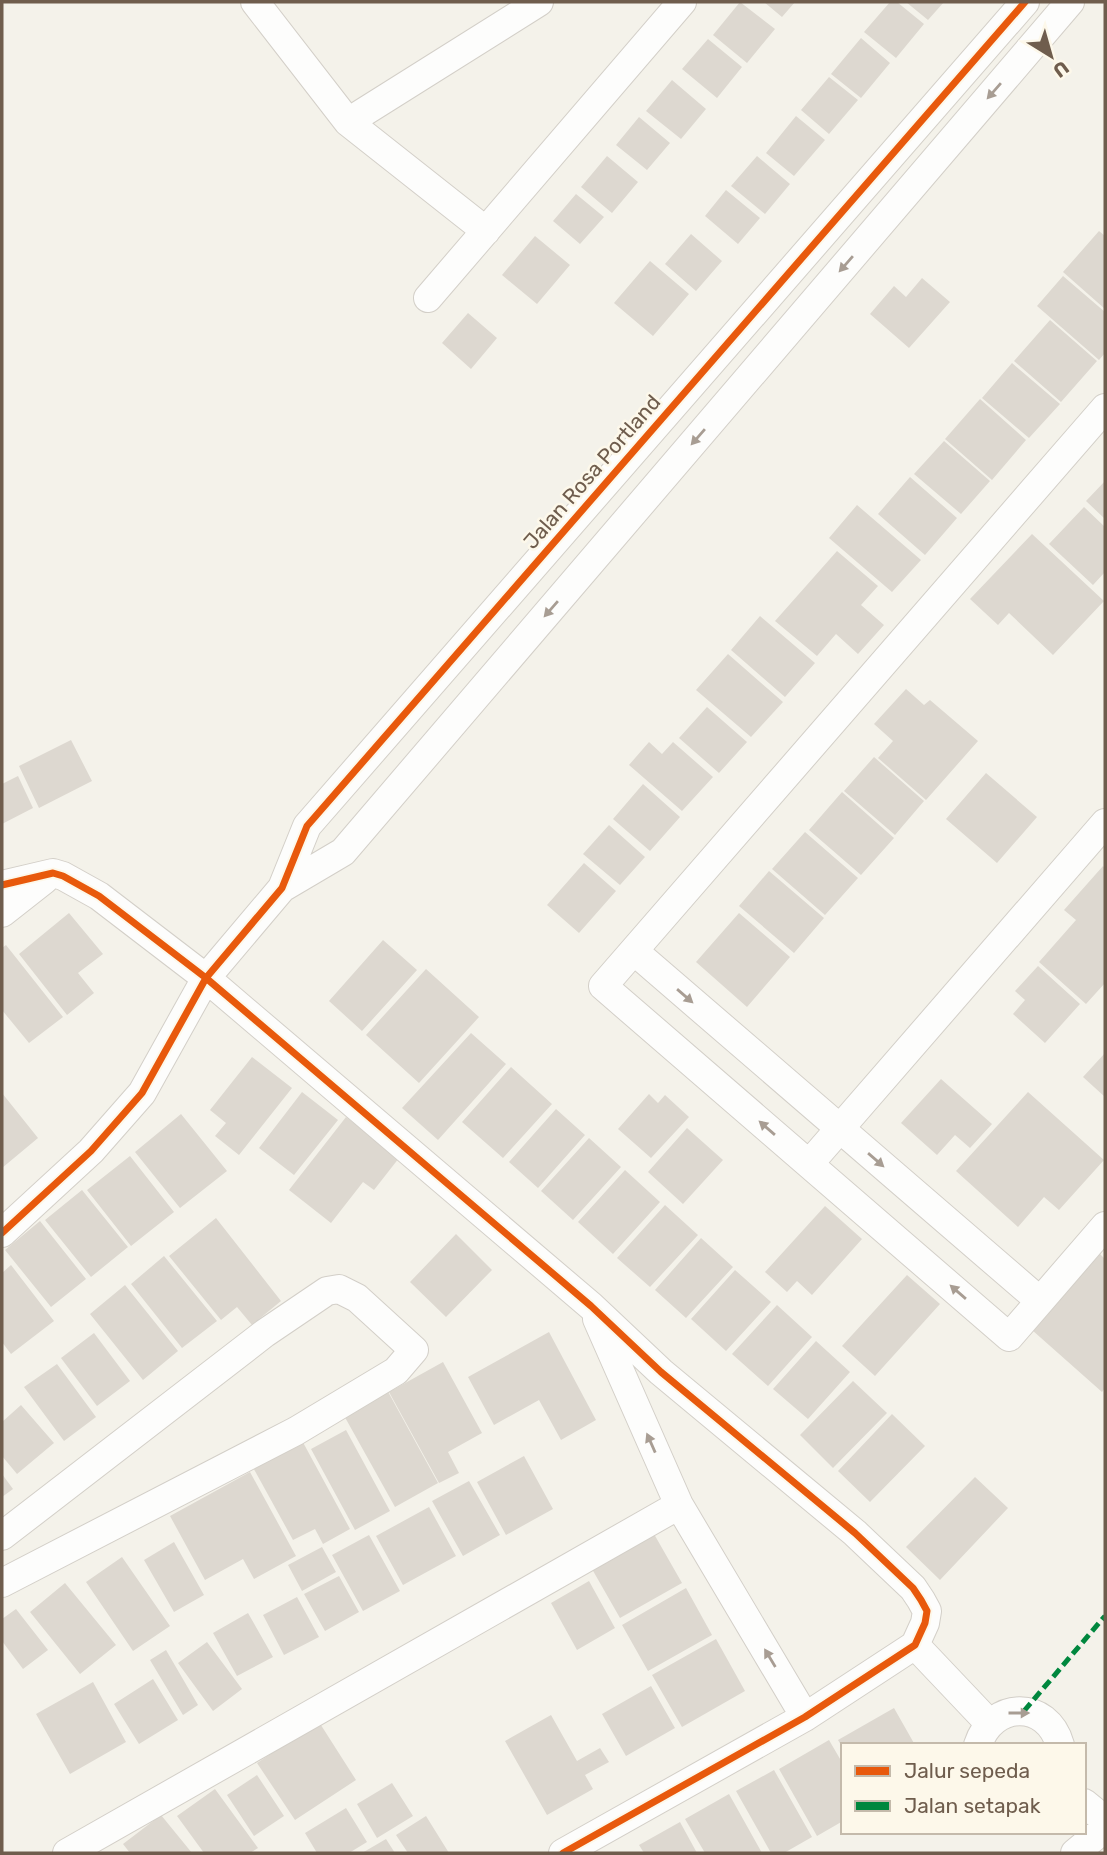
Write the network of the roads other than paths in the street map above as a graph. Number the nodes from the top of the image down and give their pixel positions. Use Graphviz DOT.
graph roads {
  1 [pos="255,2"];
  2 [pos="539,2"];
  3 [pos="682,2"];
  4 [pos="1025,2"];
  5 [pos="1070,2"];
  6 [pos="348,122"];
  7 [pos="486,231"];
  8 [pos="428,298"];
  9 [pos="1105,408"];
  10 [pos="1105,823"];
  11 [pos="53,873"];
  12 [pos="2,885"];
  13 [pos="282,888"];
  14 [pos="2,913"];
  15 [pos="634,951"];
  16 [pos="206,978"];
  17 [pos="840,1129"];
  18 [pos="809,1164"];
  19 [pos="1105,1226"];
  20 [pos="2,1233"];
  21 [pos="1040,1301"];
  22 [pos="591,1306"];
  23 [pos="679,1505"];
  24 [pos="2,1536"];
  25 [pos="2,1583"];
  26 [pos="915,1645"];
  27 [pos="805,1717"];
  28 [pos="983,1734"];
  29 [pos="1059,1743"];
  30 [pos="1086,1805"];
  31 [pos="1105,1820"];
  32 [pos="1105,1828"];
  33 [pos="67,1853"];
  34 [pos="563,1853"];
  35 [pos="1075,1853"];
  1 -- 6 [label="street"];
  2 -- 6 [label="street"];
  3 -- 7 [label="street"];
  4 -- 13 [label="street, Jalan Rosa Portland"];
  5 -- 13 [label="street, Jalan Rosa Portland, one-way"];
  6 -- 7 [label="street"];
  7 -- 8 [label="street"];
  9 -- 15 [label="street"];
  10 -- 17 [label="street"];
  11 -- 12 [label="street"];
  11 -- 14 [label="street"];
  11 -- 16 [label="street"];
  13 -- 16 [label="street, Jalan Rosa Portland"];
  15 -- 17 [label="street, one-way"];
  18 -- 15 [label="street, one-way"];
  16 -- 20 [label="street, Jalan Rosa Portland"];
  16 -- 22 [label="street"];
  17 -- 18 [label="street"];
  17 -- 21 [label="street, one-way"];
  21 -- 18 [label="street, one-way"];
  19 -- 21 [label="street"];
  23 -- 22 [label="street, one-way"];
  22 -- 26 [label="street"];
  27 -- 23 [label="street, one-way"];
  23 -- 33 [label="street"];
  24 -- 25 [label="street"];
  26 -- 27 [label="street"];
  26 -- 28 [label="street"];
  27 -- 34 [label="street"];
  28 -- 29 [label="street, one-way"];
  30 -- 31 [label="street"];
  32 -- 35 [label="street"];
}
